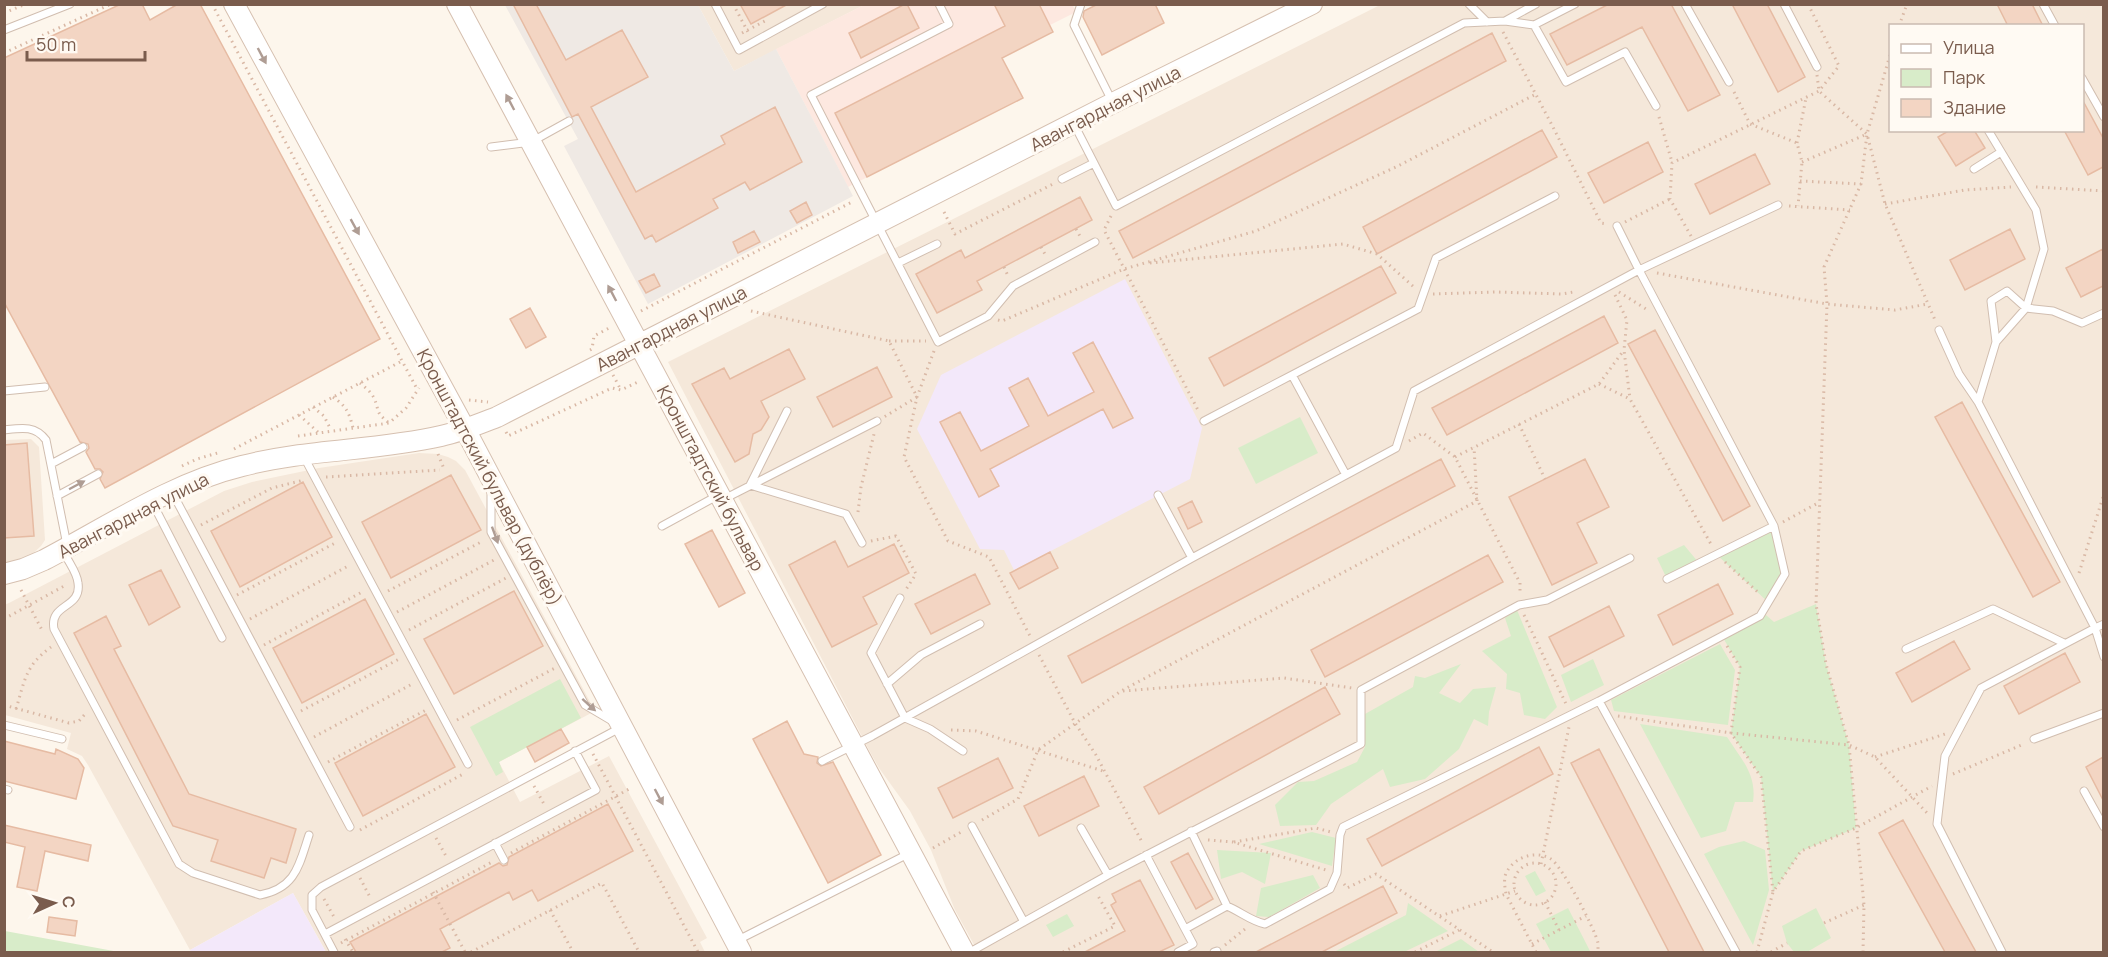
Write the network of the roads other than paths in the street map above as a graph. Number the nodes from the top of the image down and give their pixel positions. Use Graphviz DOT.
graph roads {
  1 [pos="70,4"];
  2 [pos="234,4"];
  3 [pos="457,4"];
  4 [pos="715,4"];
  5 [pos="823,4"];
  6 [pos="939,4"];
  7 [pos="1081,4"];
  8 [pos="1312,4"];
  9 [pos="1469,4"];
  10 [pos="1536,4"];
  11 [pos="1575,4"];
  12 [pos="1685,4"];
  13 [pos="1784,4"];
  14 [pos="2043,4"];
  15 [pos="1505,21"];
  16 [pos="1487,22"];
  17 [pos="2054,24"];
  18 [pos="1534,25"];
  19 [pos="4,30"];
  20 [pos="1817,67"];
  21 [pos="1729,82"];
  22 [pos="2084,82"];
  23 [pos="1113,103"];
  24 [pos="1656,106"];
  25 [pos="2103,117"];
  26 [pos="569,121"];
  27 [pos="1073,123"];
  28 [pos="1989,132"];
  29 [pos="531,142"];
  30 [pos="491,147"];
  31 [pos="2001,152"];
  32 [pos="1094,163"];
  33 [pos="1974,169"];
  34 [pos="1062,179"];
  35 [pos="1555,196"];
  36 [pos="1778,205"];
  37 [pos="878,224"];
  38 [pos="1617,226"];
  39 [pos="1095,242"];
  40 [pos="937,244"];
  41 [pos="898,263"];
  42 [pos="1639,270"];
  43 [pos="2026,308"];
  44 [pos="2103,313"];
  45 [pos="1939,330"];
  46 [pos="1996,342"];
  47 [pos="639,344"];
  48 [pos="1292,375"];
  49 [pos="45,387"];
  50 [pos="4,391"];
  51 [pos="1978,402"];
  52 [pos="787,411"];
  53 [pos="877,421"];
  54 [pos="1204,422"];
  55 [pos="465,429"];
  56 [pos="4,430"];
  57 [pos="83,447"];
  58 [pos="303,455"];
  59 [pos="51,464"];
  60 [pos="98,474"];
  61 [pos="1346,475"];
  62 [pos="750,485"];
  63 [pos="171,492"];
  64 [pos="1158,495"];
  65 [pos="57,496"];
  66 [pos="721,497"];
  67 [pos="152,502"];
  68 [pos="662,526"];
  69 [pos="1774,526"];
  70 [pos="861,543"];
  71 [pos="65,549"];
  72 [pos="1192,558"];
  73 [pos="1630,558"];
  74 [pos="4,574"];
  75 [pos="1667,579"];
  76 [pos="900,598"];
  77 [pos="980,624"];
  78 [pos="2103,624"];
  79 [pos="2095,628"];
  80 [pos="222,638"];
  81 [pos="2064,643"];
  82 [pos="1906,649"];
  83 [pos="2103,657"];
  84 [pos="888,684"];
  85 [pos="1599,701"];
  86 [pos="2103,714"];
  87 [pos="905,718"];
  88 [pos="4,725"];
  89 [pos="622,726"];
  90 [pos="62,739"];
  91 [pos="2034,740"];
  92 [pos="853,746"];
  93 [pos="575,751"];
  94 [pos="963,751"];
  95 [pos="822,761"];
  96 [pos="468,764"];
  97 [pos="2084,791"];
  98 [pos="972,826"];
  99 [pos="350,827"];
  100 [pos="1081,828"];
  101 [pos="2103,828"];
  102 [pos="1191,831"];
  103 [pos="309,835"];
  104 [pos="495,843"];
  105 [pos="910,854"];
  106 [pos="1147,854"];
  107 [pos="503,858"];
  108 [pos="1108,875"];
  109 [pos="1227,906"];
  110 [pos="1024,922"];
  111 [pos="1185,929"];
  112 [pos="325,934"];
  113 [pos="738,947"];
  114 [pos="333,950"];
  115 [pos="964,952"];
  116 [pos="970,952"];
  117 [pos="1178,952"];
  118 [pos="1736,952"];
  119 [pos="2002,952"];
  1 -- 19 [label="lane"];
  2 -- 55 [label="main road, Кронштадтский бульвар (дублёр), one-way"];
  29 -- 3 [label="main road, Кронштадтский бульвар, one-way"];
  4 -- 5 [label="lane"];
  6 -- 37 [label="lane"];
  7 -- 23 [label="lane"];
  8 -- 23 [label="main road, Авангардная улица"];
  9 -- 16 [label="lane"];
  10 -- 15 [label="lane"];
  11 -- 18 [label="lane"];
  12 -- 21 [label="lane"];
  13 -- 20 [label="lane"];
  14 -- 17 [label="lane"];
  15 -- 16 [label="lane"];
  15 -- 18 [label="lane"];
  16 -- 32 [label="lane"];
  18 -- 24 [label="lane"];
  22 -- 25 [label="lane"];
  23 -- 27 [label="main road, Авангардная улица"];
  26 -- 29 [label="lane"];
  27 -- 32 [label="lane"];
  27 -- 37 [label="main road, Авангардная улица"];
  28 -- 31 [label="lane"];
  29 -- 30 [label="lane"];
  47 -- 29 [label="main road, Кронштадтский бульвар, one-way"];
  31 -- 33 [label="lane"];
  31 -- 43 [label="lane"];
  32 -- 34 [label="lane"];
  35 -- 48 [label="lane"];
  36 -- 42 [label="lane"];
  37 -- 41 [label="lane"];
  37 -- 47 [label="main road, Авангардная улица"];
  38 -- 42 [label="lane"];
  39 -- 41 [label="lane"];
  40 -- 41 [label="lane"];
  42 -- 61 [label="lane"];
  42 -- 69 [label="lane"];
  43 -- 44 [label="lane"];
  43 -- 46 [label="lane"];
  43 -- 46 [label="lane"];
  45 -- 51 [label="lane"];
  46 -- 51 [label="lane"];
  47 -- 55 [label="main road, Авангардная улица"];
  47 -- 66 [label="main road, Кронштадтский бульвар"];
  48 -- 54 [label="lane"];
  48 -- 61 [label="lane"];
  49 -- 50 [label="lane"];
  51 -- 79 [label="lane"];
  52 -- 62 [label="lane"];
  53 -- 62 [label="lane"];
  55 -- 58 [label="main road, Авангардная улица"];
  55 -- 89 [label="main road, Кронштадтский бульвар (дублёр), one-way"];
  56 -- 59 [label="lane"];
  57 -- 59 [label="lane"];
  58 -- 63 [label="main road, Авангардная улица"];
  58 -- 96 [label="lane"];
  59 -- 65 [label="lane"];
  65 -- 60 [label="lane, one-way"];
  61 -- 72 [label="lane"];
  62 -- 66 [label="lane"];
  62 -- 70 [label="lane"];
  63 -- 67 [label="main road, Авангардная улица"];
  63 -- 99 [label="lane"];
  64 -- 72 [label="lane"];
  65 -- 71 [label="lane"];
  66 -- 68 [label="lane"];
  66 -- 92 [label="main road, Кронштадтский бульвар"];
  67 -- 71 [label="main road, Авангардная улица"];
  67 -- 80 [label="lane"];
  69 -- 75 [label="lane"];
  69 -- 85 [label="lane"];
  71 -- 74 [label="main road, Авангардная улица"];
  71 -- 103 [label="lane"];
  72 -- 87 [label="lane"];
  73 -- 102 [label="lane"];
  76 -- 84 [label="lane"];
  77 -- 84 [label="lane"];
  78 -- 79 [label="lane"];
  79 -- 81 [label="lane"];
  79 -- 83 [label="lane"];
  81 -- 82 [label="lane"];
  81 -- 119 [label="lane"];
  84 -- 87 [label="lane"];
  85 -- 109 [label="lane"];
  85 -- 118 [label="lane"];
  86 -- 91 [label="lane"];
  87 -- 92 [label="lane"];
  87 -- 94 [label="lane"];
  88 -- 90 [label="lane"];
  89 -- 93 [label="lane"];
  89 -- 113 [label="main road, Кронштадтский бульвар (дублёр), one-way"];
  92 -- 95 [label="lane"];
  92 -- 105 [label="main road, Кронштадтский бульвар"];
  93 -- 104 [label="lane"];
  93 -- 112 [label="lane"];
  97 -- 101 [label="lane"];
  98 -- 110 [label="lane"];
  100 -- 108 [label="lane"];
  102 -- 106 [label="lane"];
  102 -- 109 [label="lane"];
  104 -- 107 [label="lane"];
  104 -- 112 [label="lane"];
  105 -- 113 [label="lane"];
  105 -- 115 [label="main road, Кронштадтский бульвар"];
  106 -- 108 [label="lane"];
  106 -- 111 [label="lane"];
  108 -- 110 [label="lane"];
  109 -- 111 [label="lane"];
  110 -- 116 [label="lane"];
  111 -- 117 [label="lane"];
  112 -- 114 [label="lane"];
}
